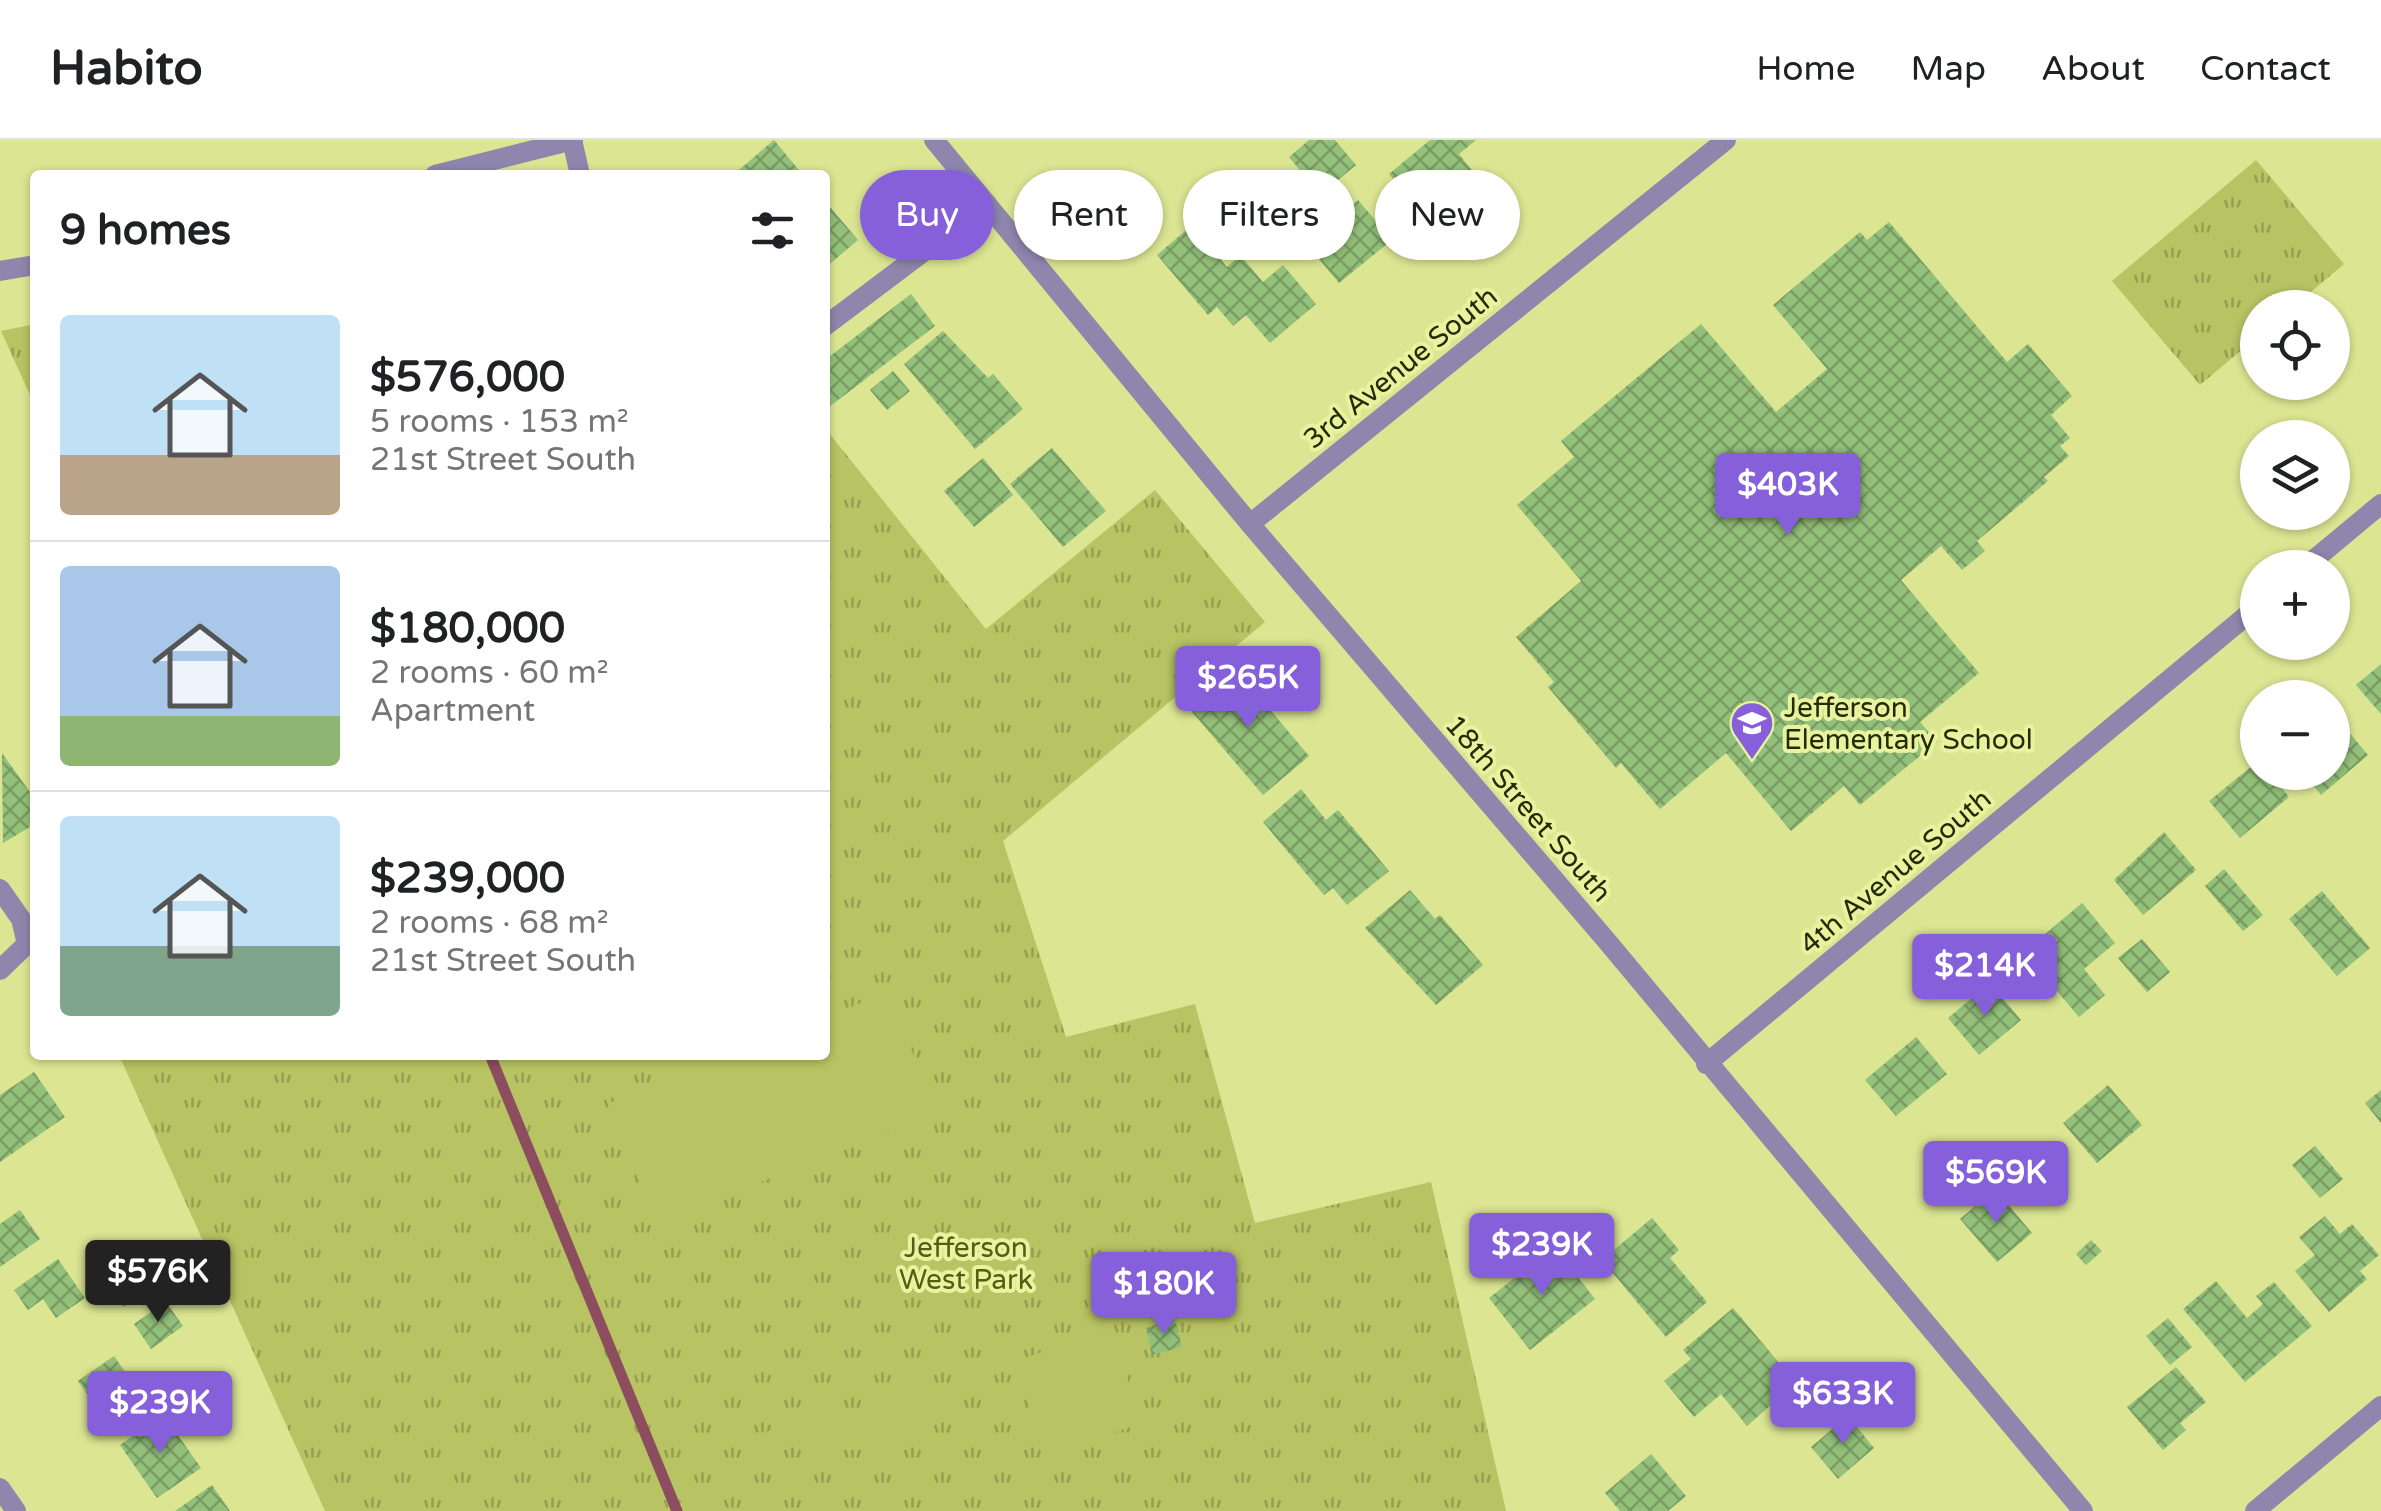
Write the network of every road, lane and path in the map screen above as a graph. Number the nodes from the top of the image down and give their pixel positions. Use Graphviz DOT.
graph roads {
  1 [pos="572,140"];
  2 [pos="934,140"];
  3 [pos="1726,140"];
  4 [pos="539,143"];
  5 [pos="451,170"];
  6 [pos="579,170"];
  7 [pos="959,170"];
  8 [pos="994,213"];
  9 [pos="913,260"];
  10 [pos="30,266"];
  11 [pos="0,271"];
  12 [pos="830,322"];
  13 [pos="2381,504"];
  14 [pos="1250,524"];
  15 [pos="2326,550"];
  16 [pos="2240,621"];
  17 [pos="0,889"];
  18 [pos="0,970"];
  19 [pos="1706,1064"];
  20 [pos="2381,1406"];
  21 [pos="0,1488"];
  22 [pos="16,1511"];
  23 [pos="2083,1511"];
  24 [pos="2255,1511"];
  1 -- 4 [label="street"];
  1 -- 6 [label="street"];
  2 -- 7 [label="street, 18th Street South"];
  3 -- 14 [label="street, 3rd Avenue South"];
  4 -- 5 [label="street"];
  8 -- 14 [label="street, 18th Street South"];
  9 -- 12 [label="street"];
  10 -- 11 [label="street"];
  13 -- 15 [label="street"];
  14 -- 19 [label="street, 18th Street South"];
  16 -- 19 [label="street, 4th Avenue South"];
  17 -- 18 [label="street"];
  19 -- 23 [label="street, 18th Street South"];
  20 -- 24 [label="street"];
  21 -- 22 [label="street"];
}
